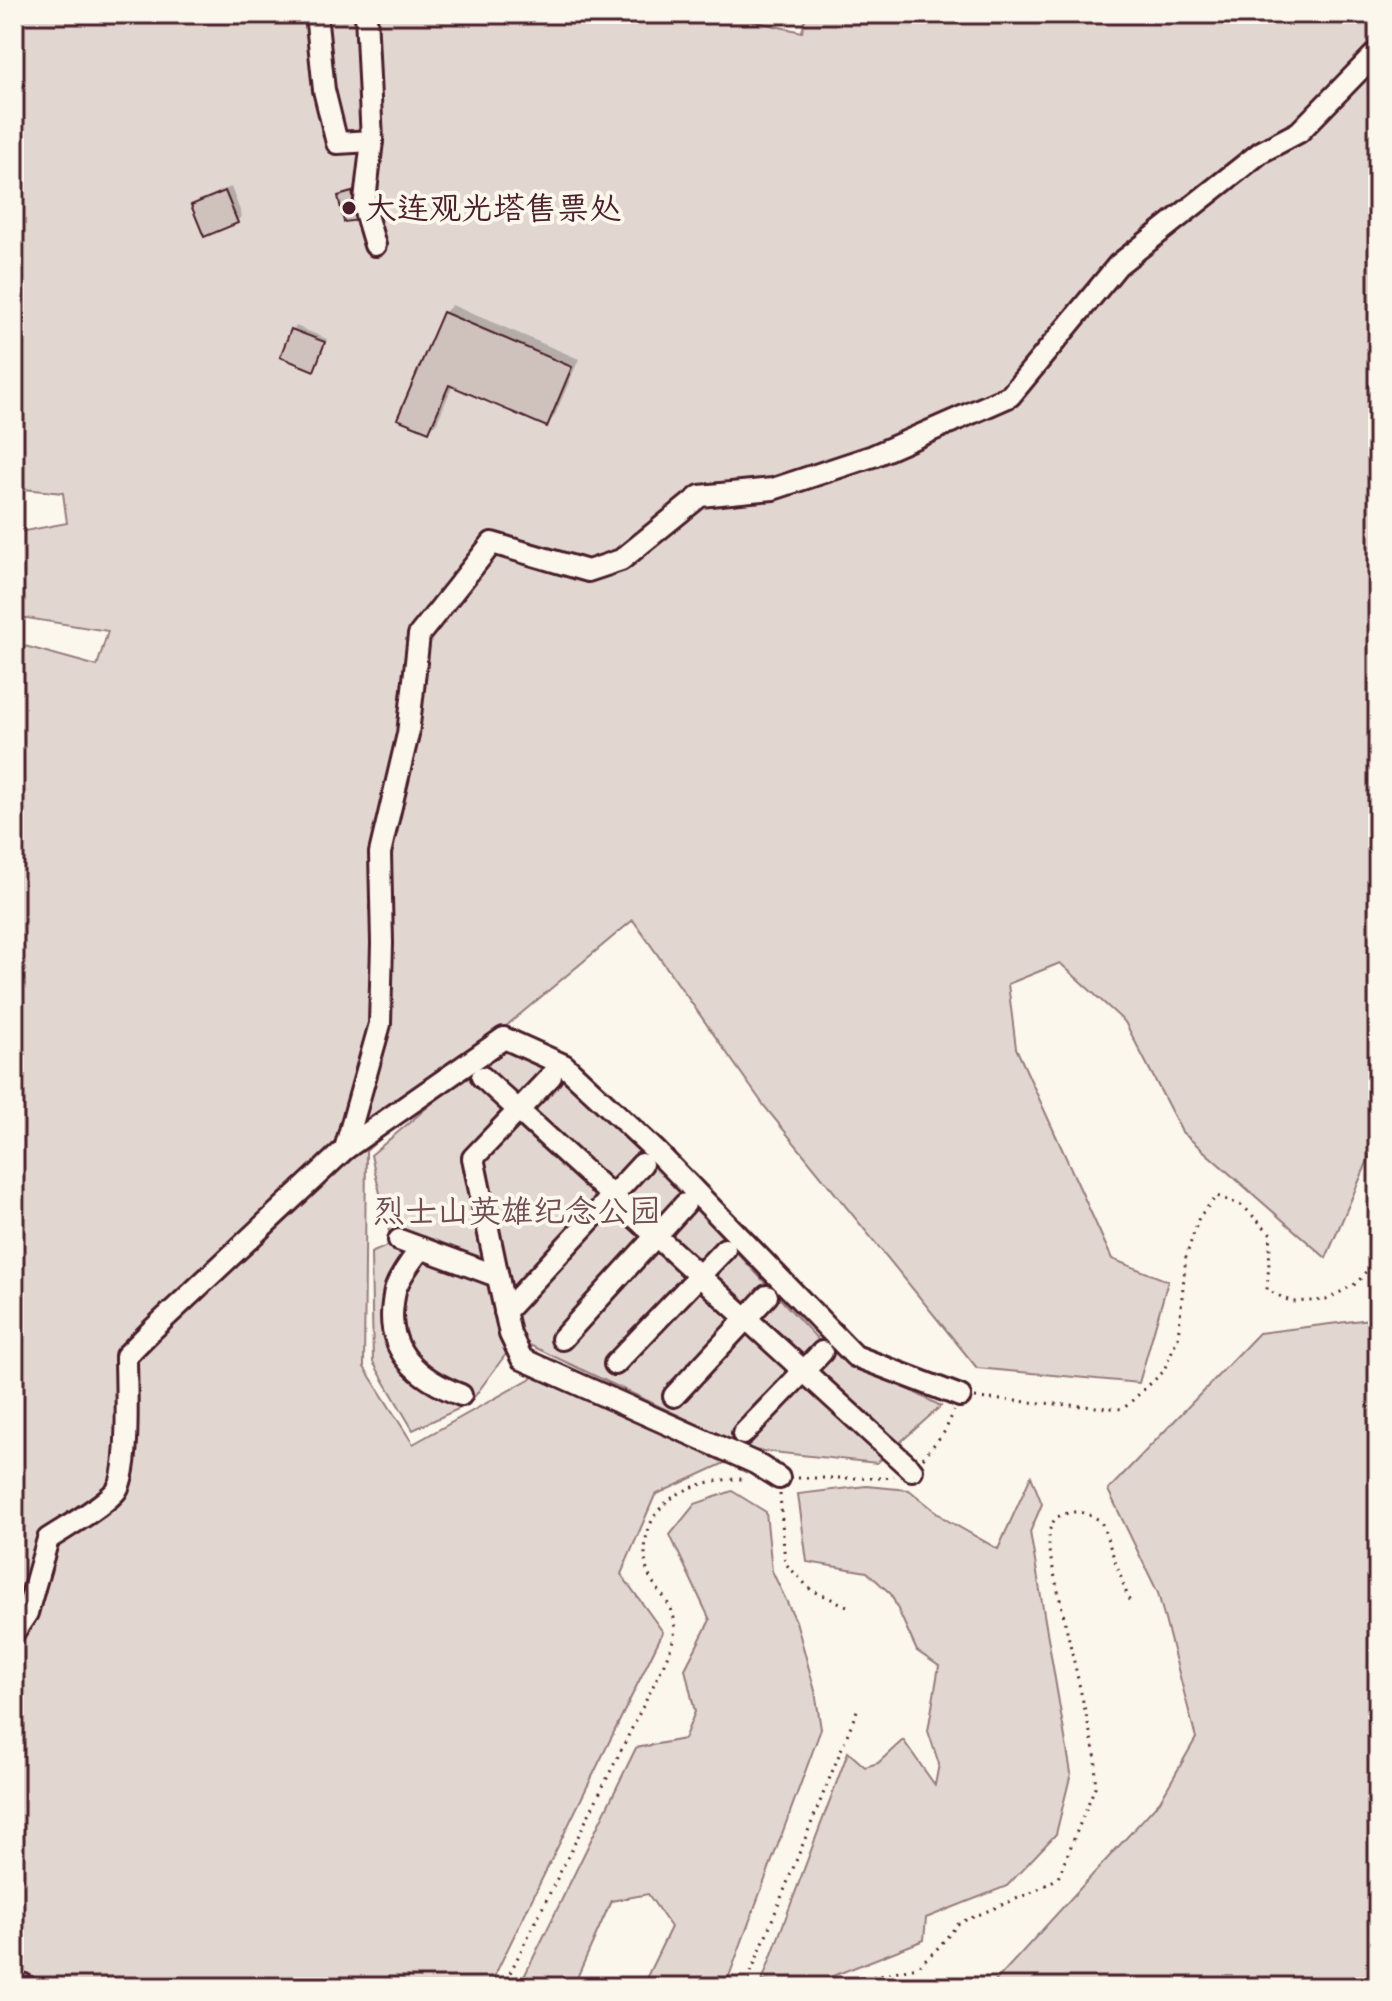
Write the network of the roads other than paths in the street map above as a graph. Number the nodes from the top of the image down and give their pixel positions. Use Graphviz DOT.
graph roads {
  1 [pos="316,14"];
  2 [pos="366,14"];
  3 [pos="1378,51"];
  4 [pos="372,141"];
  5 [pos="375,245"];
  6 [pos="551,1076"];
  7 [pos="482,1077"];
  8 [pos="518,1110"];
  9 [pos="345,1149"];
  10 [pos="642,1164"];
  11 [pos="612,1197"];
  12 [pos="685,1204"];
  13 [pos="655,1236"];
  14 [pos="399,1240"];
  15 [pos="421,1248"];
  16 [pos="725,1249"];
  17 [pos="497,1276"];
  18 [pos="699,1276"];
  19 [pos="767,1296"];
  20 [pos="505,1312"];
  21 [pos="745,1319"];
  22 [pos="562,1339"];
  23 [pos="822,1352"];
  24 [pos="615,1364"];
  25 [pos="803,1372"];
  26 [pos="461,1395"];
  27 [pos="674,1396"];
  28 [pos="960,1396"];
  29 [pos="743,1434"];
  30 [pos="912,1470"];
  31 [pos="779,1478"];
  32 [pos="14,1632"];
  1 -- 4 [label="street"];
  2 -- 4 [label="street"];
  3 -- 9 [label="street"];
  4 -- 5 [label="street"];
  6 -- 8 [label="street"];
  7 -- 8 [label="street"];
  8 -- 11 [label="street"];
  8 -- 17 [label="street"];
  9 -- 28 [label="street"];
  9 -- 32 [label="street"];
  10 -- 11 [label="street"];
  11 -- 13 [label="street"];
  11 -- 20 [label="street"];
  12 -- 13 [label="street"];
  13 -- 18 [label="street"];
  13 -- 22 [label="street"];
  14 -- 15 [label="street"];
  15 -- 17 [label="street"];
  15 -- 26 [label="street"];
  16 -- 18 [label="street"];
  17 -- 20 [label="street"];
  18 -- 21 [label="street"];
  18 -- 24 [label="street"];
  19 -- 21 [label="street"];
  20 -- 31 [label="street"];
  21 -- 25 [label="street"];
  21 -- 27 [label="street"];
  23 -- 25 [label="street"];
  25 -- 29 [label="street"];
  25 -- 30 [label="street"];
}
